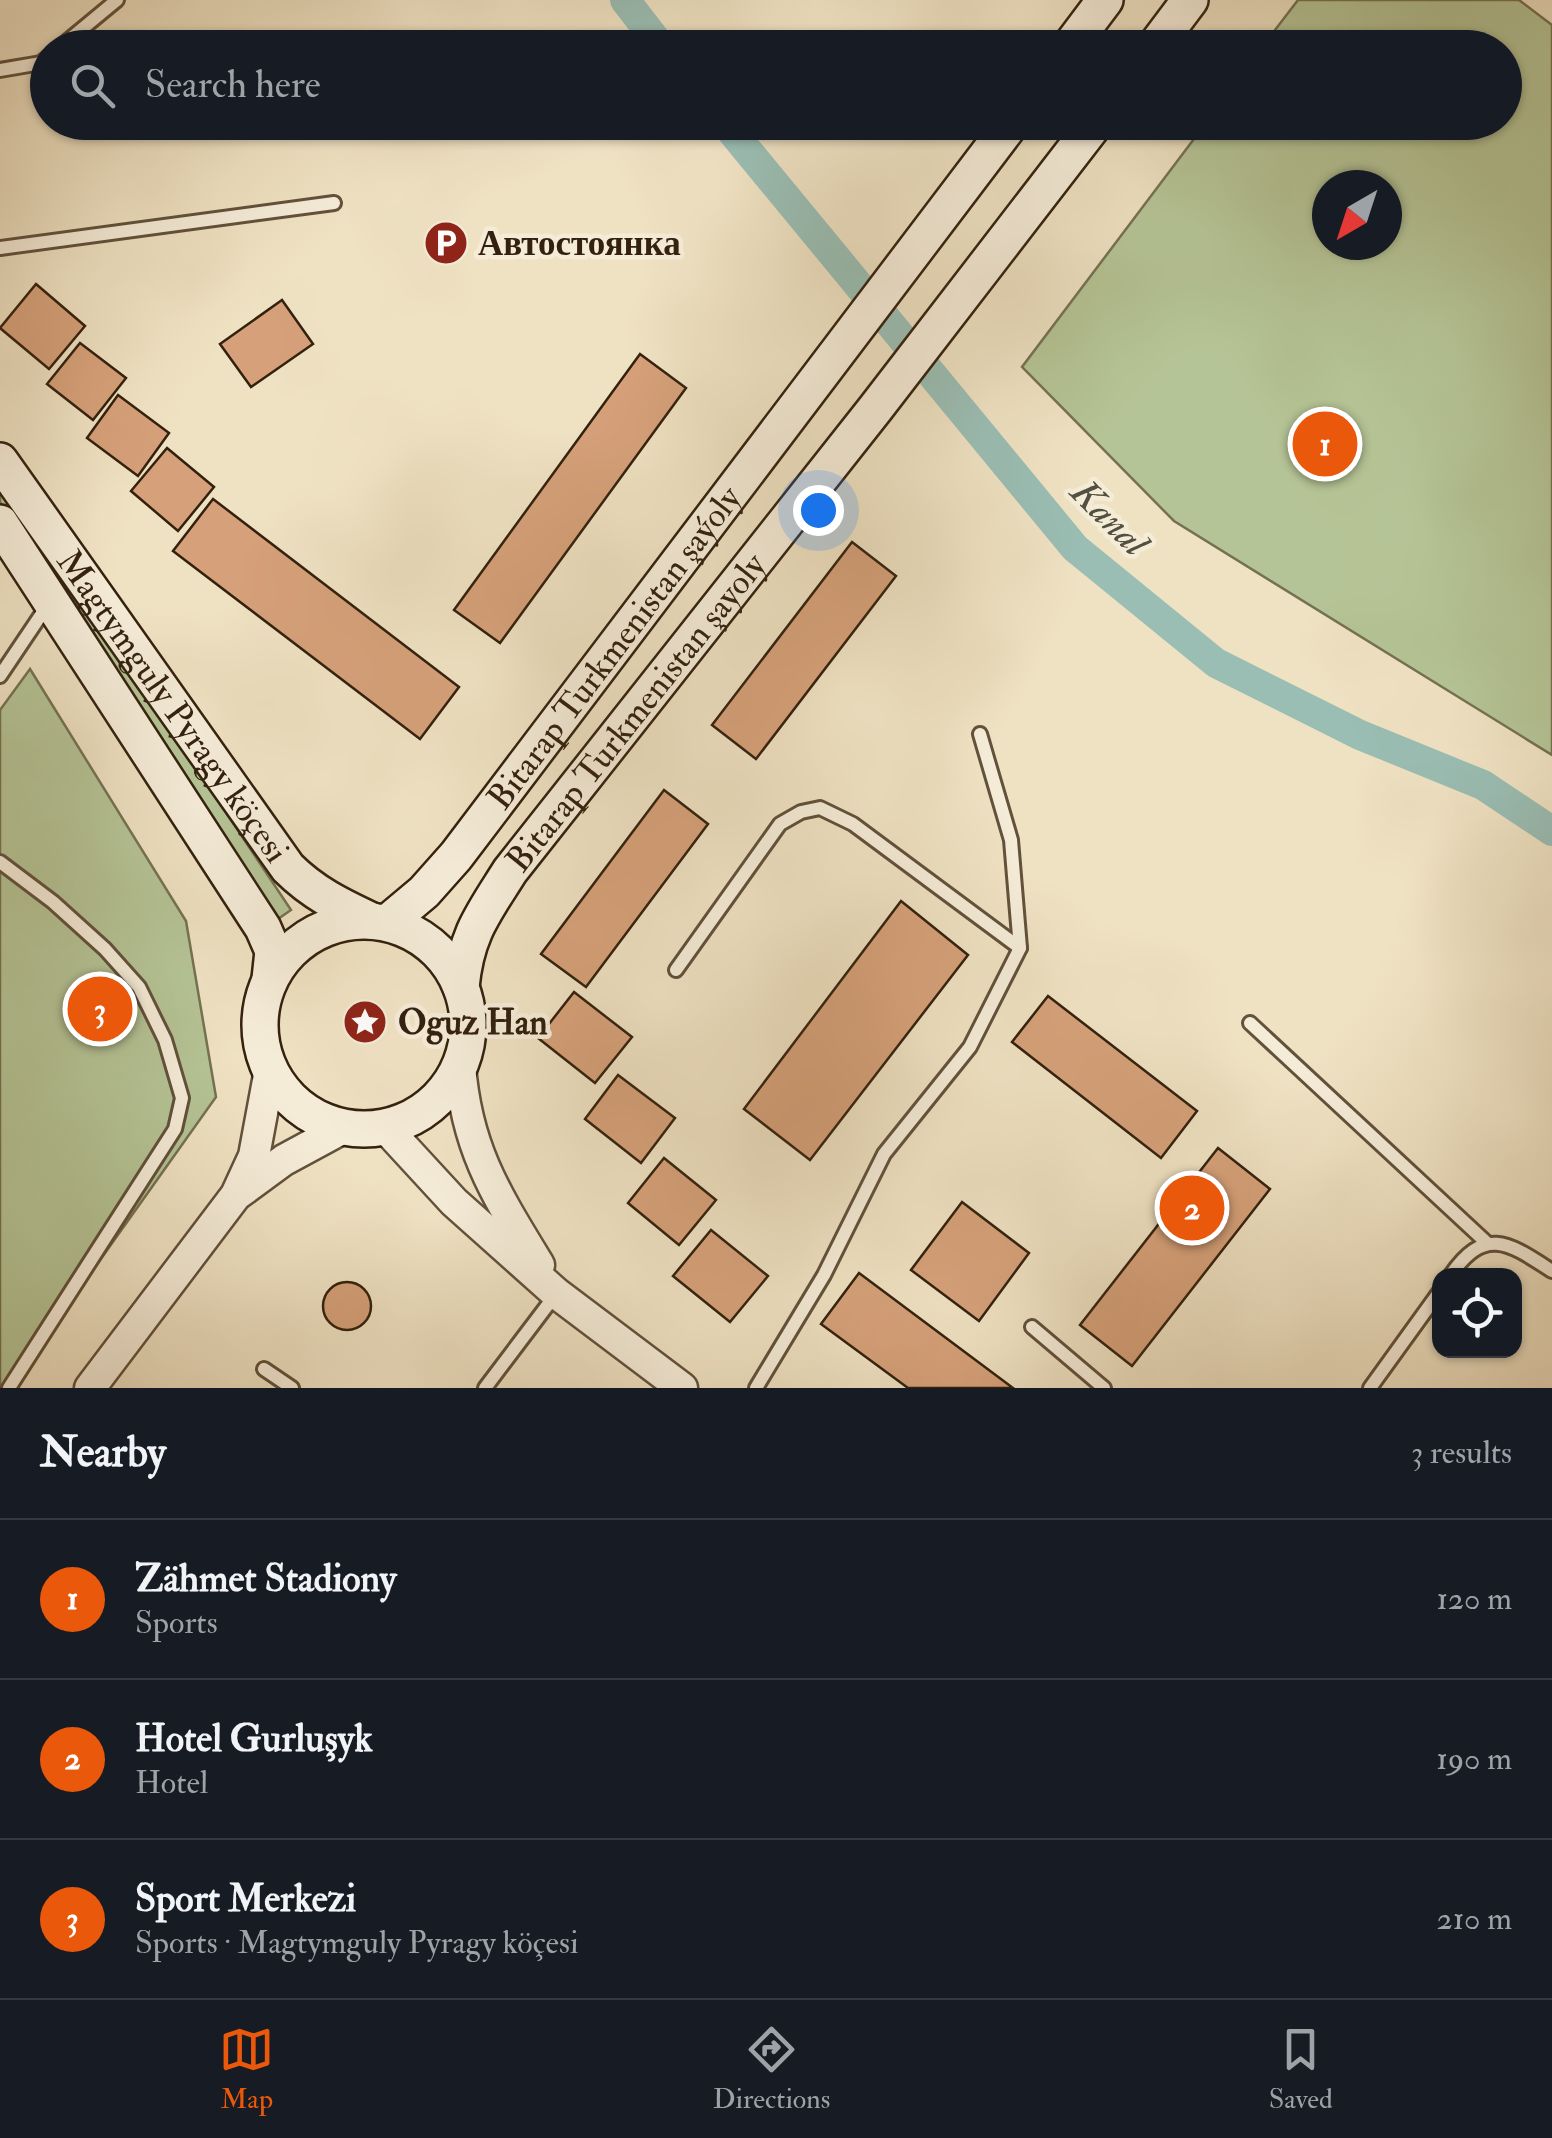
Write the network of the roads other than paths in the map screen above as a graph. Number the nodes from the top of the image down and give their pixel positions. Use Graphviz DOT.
graph roads {
  1 [pos="116,0"];
  2 [pos="1105,0"];
  3 [pos="1190,0"];
  4 [pos="80,30"];
  5 [pos="1082,30"];
  6 [pos="1168,30"];
  7 [pos="30,64"];
  8 [pos="0,70"];
  9 [pos="998,140"];
  10 [pos="1082,140"];
  11 [pos="334,203"];
  12 [pos="0,248"];
  13 [pos="0,461"];
  14 [pos="0,523"];
  15 [pos="51,602"];
  16 [pos="0,676"];
  17 [pos="980,734"];
  18 [pos="0,862"];
  19 [pos="380,922"];
  20 [pos="1020,948"];
  21 [pos="676,970"];
  22 [pos="270,980"];
  23 [pos="461,986"];
  24 [pos="1250,1023"];
  25 [pos="460,1065"];
  26 [pos="270,1070"];
  27 [pos="384,1126"];
  28 [pos="345,1127"];
  29 [pos="236,1195"];
  30 [pos="1488,1243"];
  31 [pos="1455,1268"];
  32 [pos="1552,1271"];
  33 [pos="556,1293"];
  34 [pos="1432,1301"];
  35 [pos="1032,1326"];
  36 [pos="264,1369"];
  37 [pos="8,1388"];
  38 [pos="90,1388"];
  39 [pos="292,1388"];
  40 [pos="485,1388"];
  41 [pos="682,1388"];
  42 [pos="756,1388"];
  43 [pos="1104,1388"];
  44 [pos="1370,1388"];
  1 -- 4 [label="lane"];
  2 -- 5 [label="main road"];
  3 -- 6 [label="main road"];
  7 -- 8 [label="lane"];
  9 -- 19 [label="main road, Bitarap Turkmenistan şaýoly"];
  10 -- 23 [label="main road, Bitarap Turkmenistan şayoly"];
  11 -- 12 [label="lane"];
  13 -- 19 [label="main road, Magtymguly Pyragy köçesi"];
  14 -- 15 [label="main road, Magtymguly Pyragy köçesi"];
  15 -- 16 [label="lane"];
  15 -- 22 [label="main road, Magtymguly Pyragy köçesi"];
  17 -- 20 [label="lane"];
  18 -- 37 [label="lane"];
  19 -- 22 [label="main road"];
  19 -- 23 [label="main road"];
  20 -- 21 [label="lane"];
  20 -- 42 [label="lane"];
  22 -- 26 [label="main road"];
  23 -- 25 [label="main road"];
  24 -- 30 [label="lane"];
  25 -- 27 [label="main road"];
  25 -- 33 [label="street"];
  26 -- 28 [label="main road"];
  26 -- 29 [label="street"];
  27 -- 28 [label="main road"];
  27 -- 33 [label="street"];
  28 -- 29 [label="street"];
  29 -- 38 [label="street"];
  30 -- 31 [label="lane"];
  30 -- 32 [label="lane"];
  33 -- 40 [label="lane"];
  33 -- 41 [label="street"];
  34 -- 44 [label="lane"];
  35 -- 43 [label="lane"];
  36 -- 39 [label="lane"];
}
